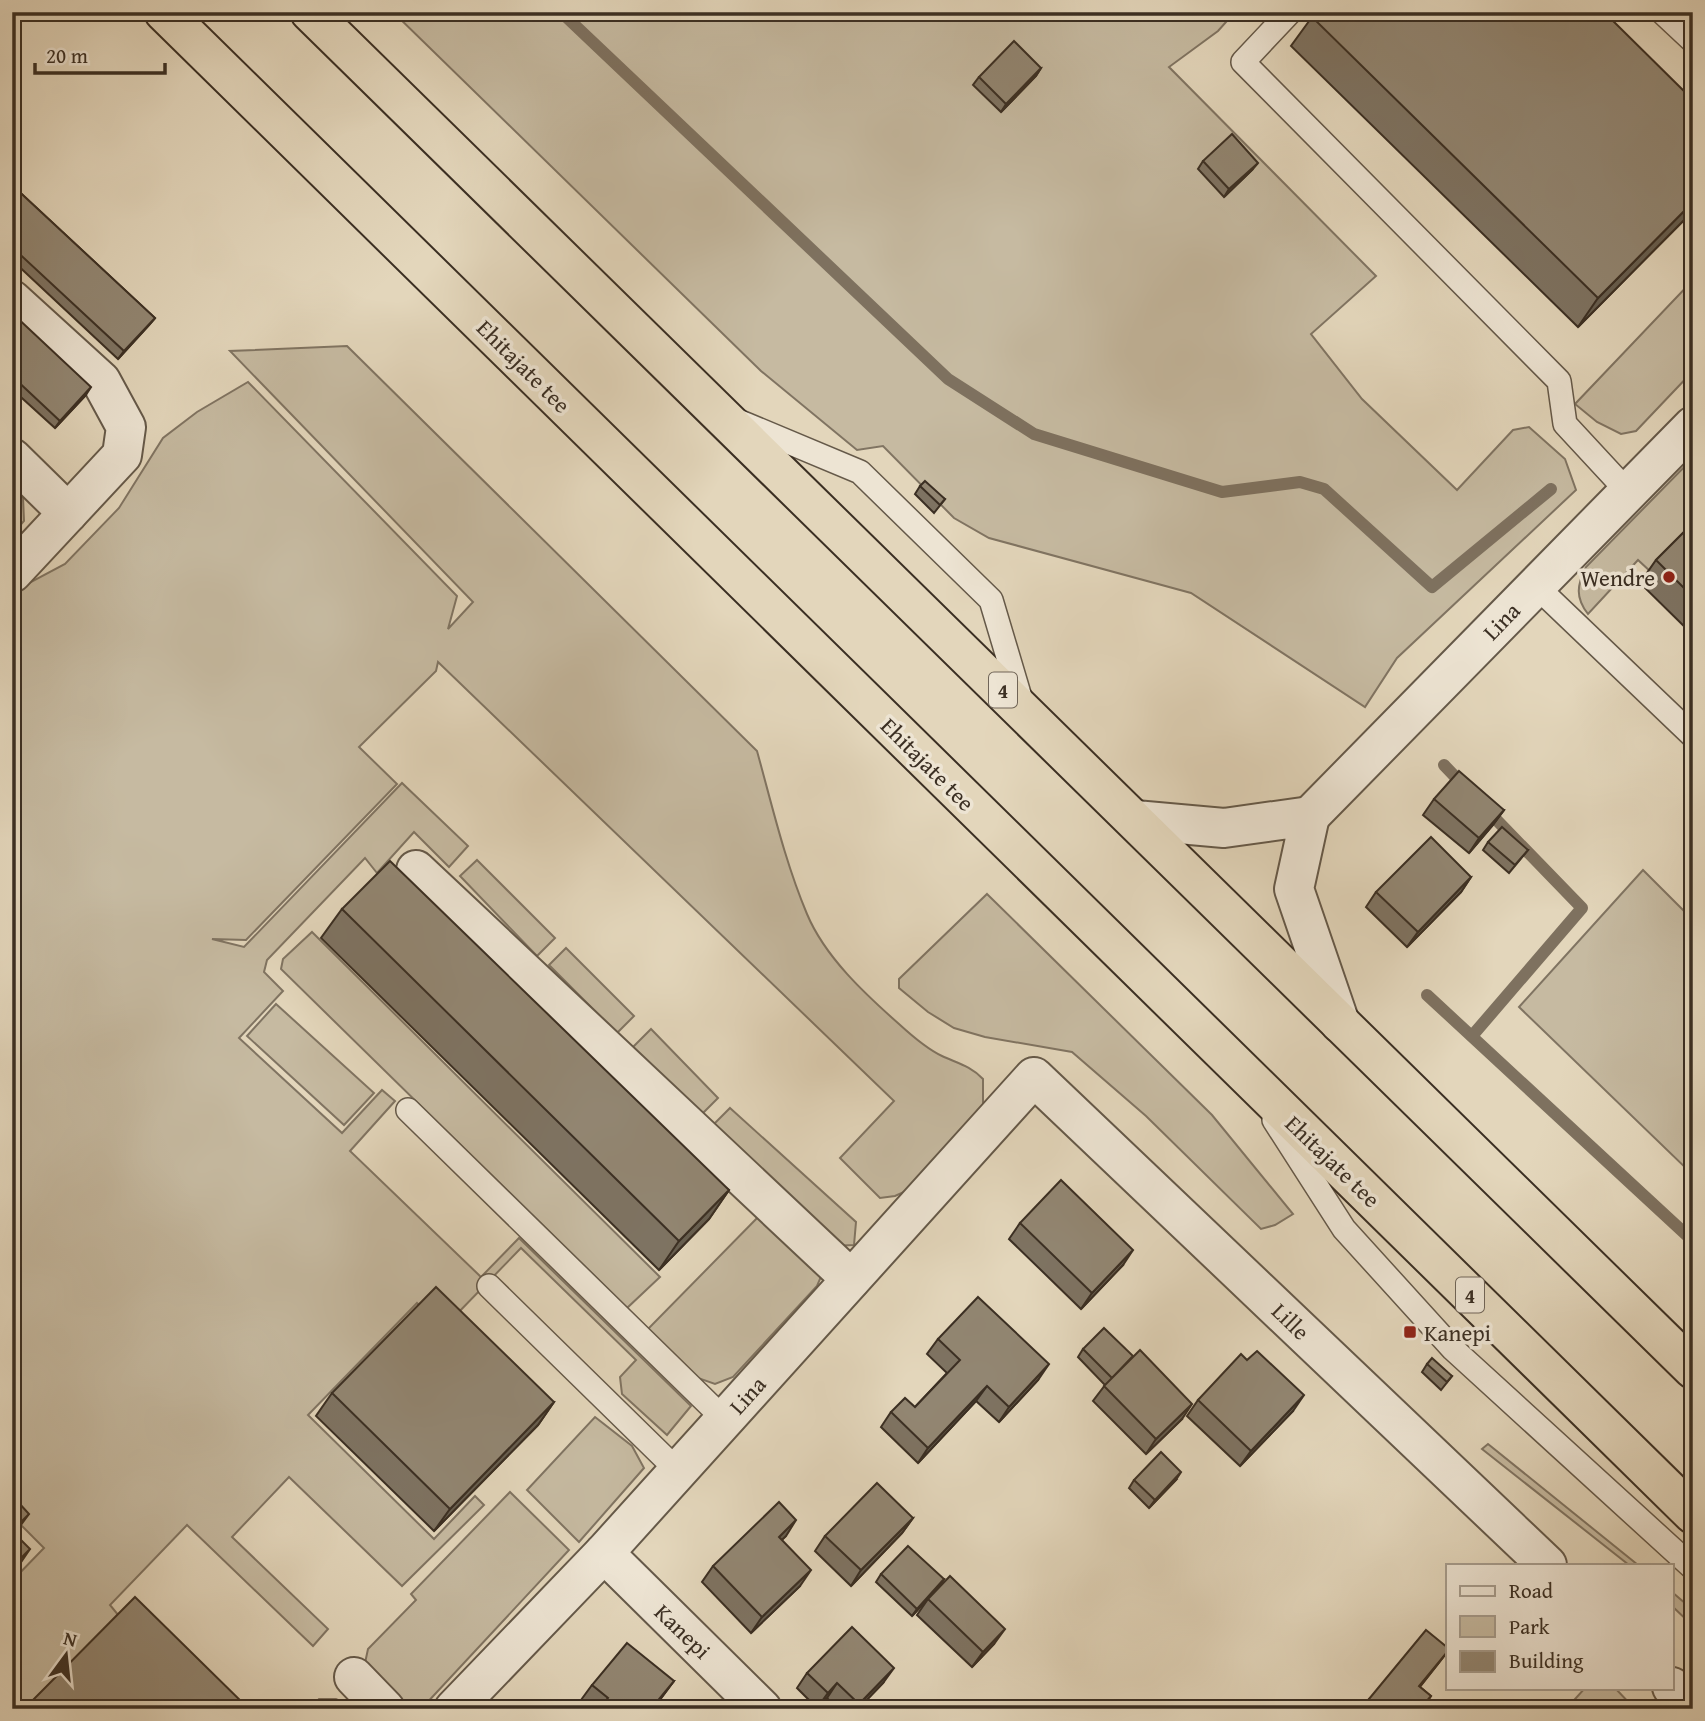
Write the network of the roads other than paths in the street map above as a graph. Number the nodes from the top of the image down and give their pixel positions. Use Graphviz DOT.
graph roads {
  1 [pos="164,12"];
  2 [pos="310,12"];
  3 [pos="1290,12"];
  4 [pos="1662,12"];
  5 [pos="1693,41"];
  6 [pos="12,300"];
  7 [pos="720,414"];
  8 [pos="1693,426"];
  9 [pos="12,458"];
  10 [pos="1628,492"];
  11 [pos="68,513"];
  12 [pos="12,573"];
  13 [pos="1536,586"];
  14 [pos="1023,710"];
  15 [pos="1693,736"];
  16 [pos="1310,816"];
  17 [pos="1135,820"];
  18 [pos="416,870"];
  19 [pos="1340,1024"];
  20 [pos="1246,1076"];
  21 [pos="1034,1077"];
  22 [pos="408,1110"];
  23 [pos="851,1279"];
  24 [pos="489,1286"];
  25 [pos="1693,1370"];
  26 [pos="724,1420"];
  27 [pos="678,1471"];
  28 [pos="1693,1514"];
  29 [pos="604,1553"];
  30 [pos="1546,1564"];
  31 [pos="1693,1568"];
  32 [pos="354,1677"];
  33 [pos="1674,1689"];
  34 [pos="1693,1707"];
  35 [pos="385,1709"];
  36 [pos="454,1709"];
  37 [pos="762,1709"];
  1 -- 20 [label="highway, Ehitajate tee / 4"];
  2 -- 7 [label="highway, 4"];
  3 -- 10 [label="lane"];
  4 -- 5 [label="lane"];
  6 -- 11 [label="street"];
  7 -- 14 [label="highway, 4"];
  7 -- 14 [label="lane"];
  8 -- 10 [label="street, Lina"];
  9 -- 11 [label="street"];
  10 -- 13 [label="street, Lina"];
  11 -- 12 [label="street"];
  13 -- 15 [label="lane"];
  13 -- 16 [label="street, Lina"];
  14 -- 17 [label="highway, 4"];
  16 -- 17 [label="street"];
  16 -- 19 [label="street"];
  17 -- 19 [label="highway, 4"];
  18 -- 23 [label="street"];
  19 -- 25 [label="highway, 4"];
  20 -- 28 [label="highway, Ehitajate tee / 4"];
  20 -- 31 [label="lane"];
  21 -- 23 [label="street, Lina"];
  21 -- 30 [label="street, Lille"];
  22 -- 26 [label="lane"];
  23 -- 26 [label="street, Lina"];
  24 -- 27 [label="lane"];
  26 -- 27 [label="street, Lina"];
  27 -- 29 [label="street, Lina"];
  29 -- 36 [label="street, Lina"];
  29 -- 37 [label="street, Kanepi"];
  32 -- 35 [label="street"];
  33 -- 34 [label="street"];
}
